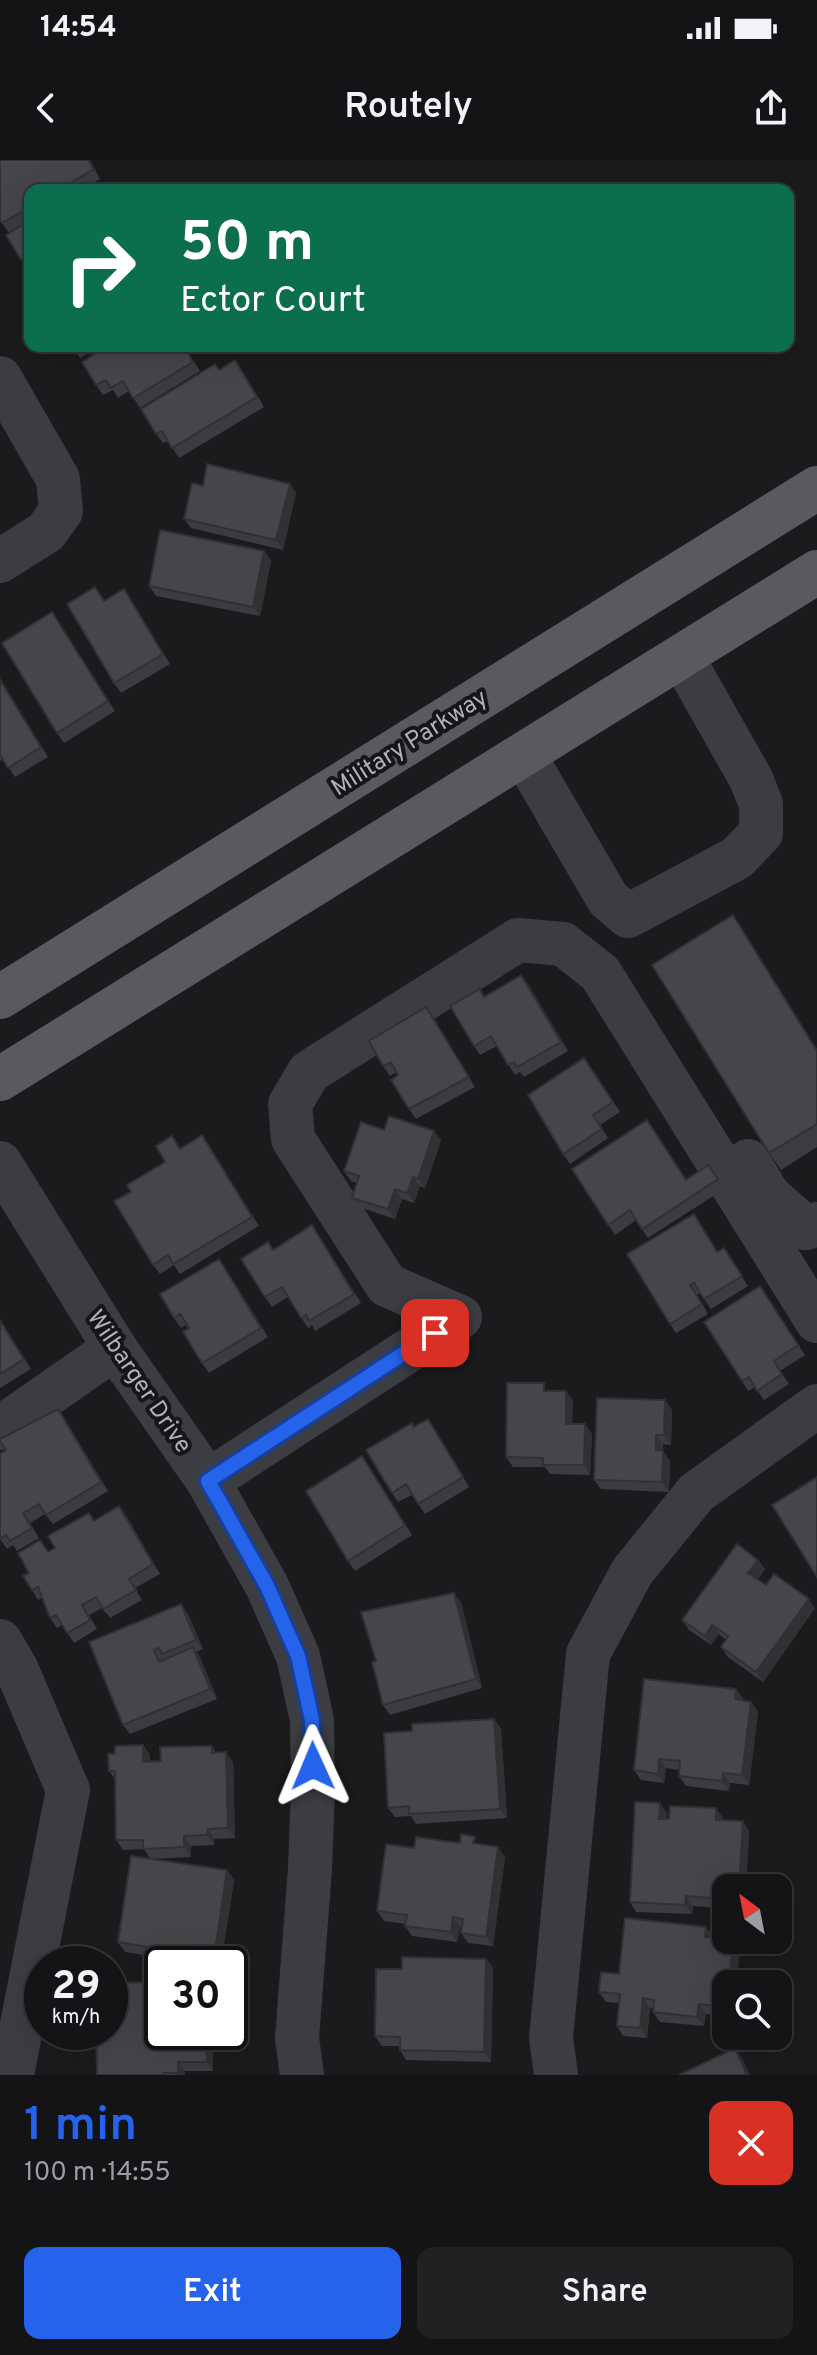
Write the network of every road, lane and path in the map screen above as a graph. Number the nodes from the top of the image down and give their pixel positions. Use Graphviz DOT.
graph roads {
  1 [pos="0,378"];
  2 [pos="817,488"];
  3 [pos="0,561"];
  4 [pos="817,572"];
  5 [pos="682,657"];
  6 [pos="524,755"];
  7 [pos="628,916"];
  8 [pos="0,997"];
  9 [pos="0,1079"];
  10 [pos="0,1163"];
  11 [pos="817,1224"];
  12 [pos="817,1321"];
  13 [pos="115,1348"];
  14 [pos="817,1406"];
  15 [pos="0,1428"];
  16 [pos="208,1481"];
  17 [pos="0,1641"];
  18 [pos="12,2075"];
  19 [pos="302,2075"];
  20 [pos="556,2075"];
  1 -- 3 [label="street"];
  2 -- 8 [label="main road, Military Parkway"];
  4 -- 5 [label="main road"];
  5 -- 6 [label="main road"];
  5 -- 7 [label="street"];
  6 -- 7 [label="street"];
  6 -- 9 [label="main road"];
  7 -- 11 [label="street"];
  10 -- 13 [label="street, Wilbarger Drive"];
  12 -- 16 [label="street"];
  13 -- 15 [label="street"];
  13 -- 16 [label="street, Wilbarger Drive"];
  14 -- 20 [label="street"];
  16 -- 19 [label="street, Wilbarger Drive"];
  17 -- 18 [label="street"];
}
